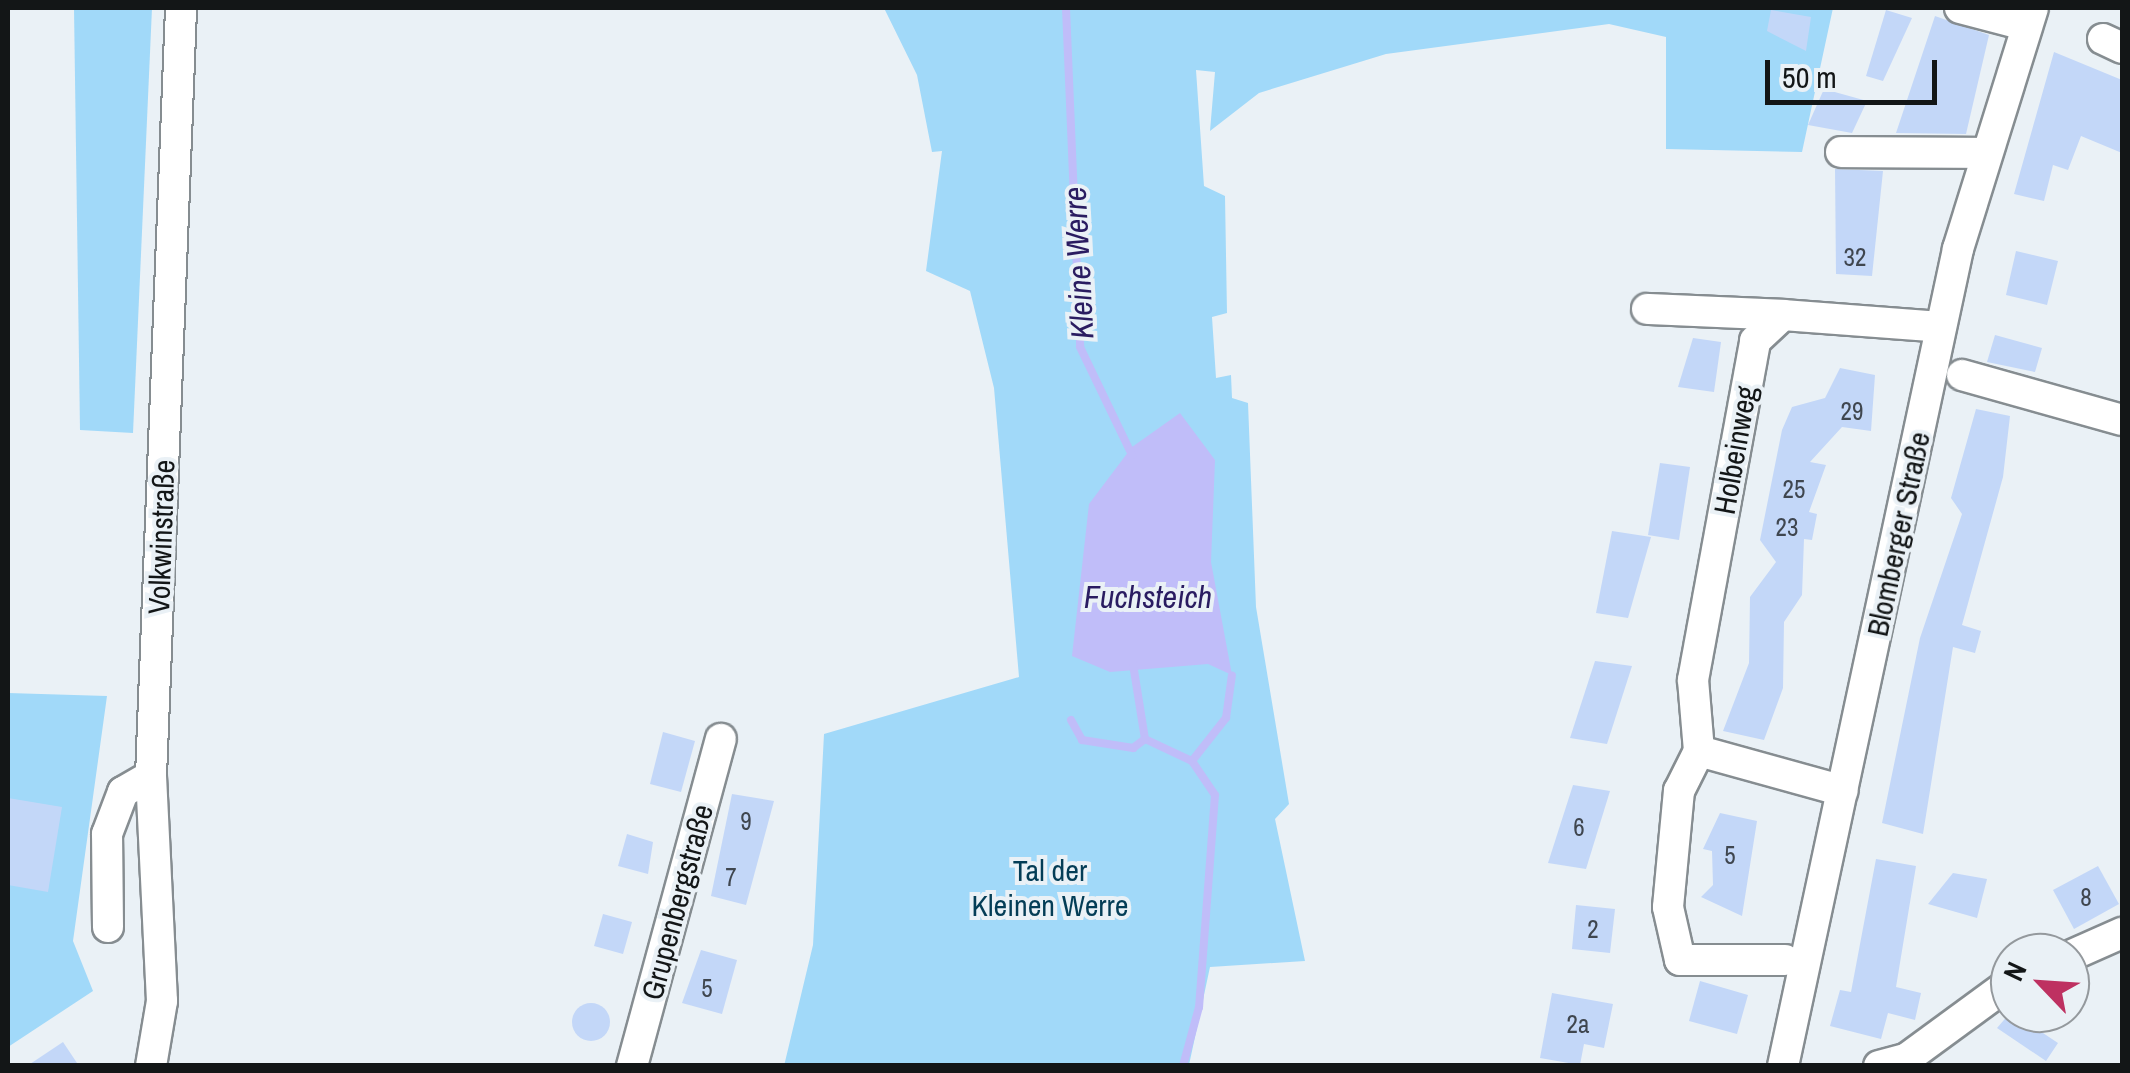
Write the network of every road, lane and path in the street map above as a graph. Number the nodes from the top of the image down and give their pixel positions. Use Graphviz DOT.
graph roads {
  1 [pos="182,8"];
  2 [pos="1960,8"];
  3 [pos="2028,16"];
  4 [pos="1841,152"];
  5 [pos="1982,153"];
  6 [pos="1647,309"];
  7 [pos="1783,316"];
  8 [pos="1941,327"];
  9 [pos="1962,374"];
  10 [pos="2122,420"];
  11 [pos="721,739"];
  12 [pos="1699,752"];
  13 [pos="151,776"];
  14 [pos="1844,791"];
  15 [pos="108,927"];
  16 [pos="2122,933"];
  17 [pos="2090,947"];
  18 [pos="1785,960"];
  19 [pos="1990,997"];
  20 [pos="1898,1063"];
  21 [pos="1792,1064"];
  22 [pos="152,1066"];
  23 [pos="632,1066"];
  1 -- 13 [label="street, Volkwinstraße"];
  2 -- 3 [label="street"];
  3 -- 5 [label="street, Blomberger Straße"];
  4 -- 5 [label="street"];
  5 -- 8 [label="street, Blomberger Straße"];
  6 -- 7 [label="street"];
  7 -- 8 [label="street"];
  7 -- 12 [label="street, Holbeinweg"];
  8 -- 14 [label="street, Blomberger Straße"];
  9 -- 10 [label="street"];
  11 -- 23 [label="street, Grupenbergstraße"];
  12 -- 14 [label="street"];
  12 -- 18 [label="street"];
  13 -- 15 [label="street"];
  13 -- 22 [label="street, Volkwinstraße"];
  14 -- 21 [label="street, Blomberger Straße"];
  16 -- 17 [label="street"];
  19 -- 20 [label="street"];
}
